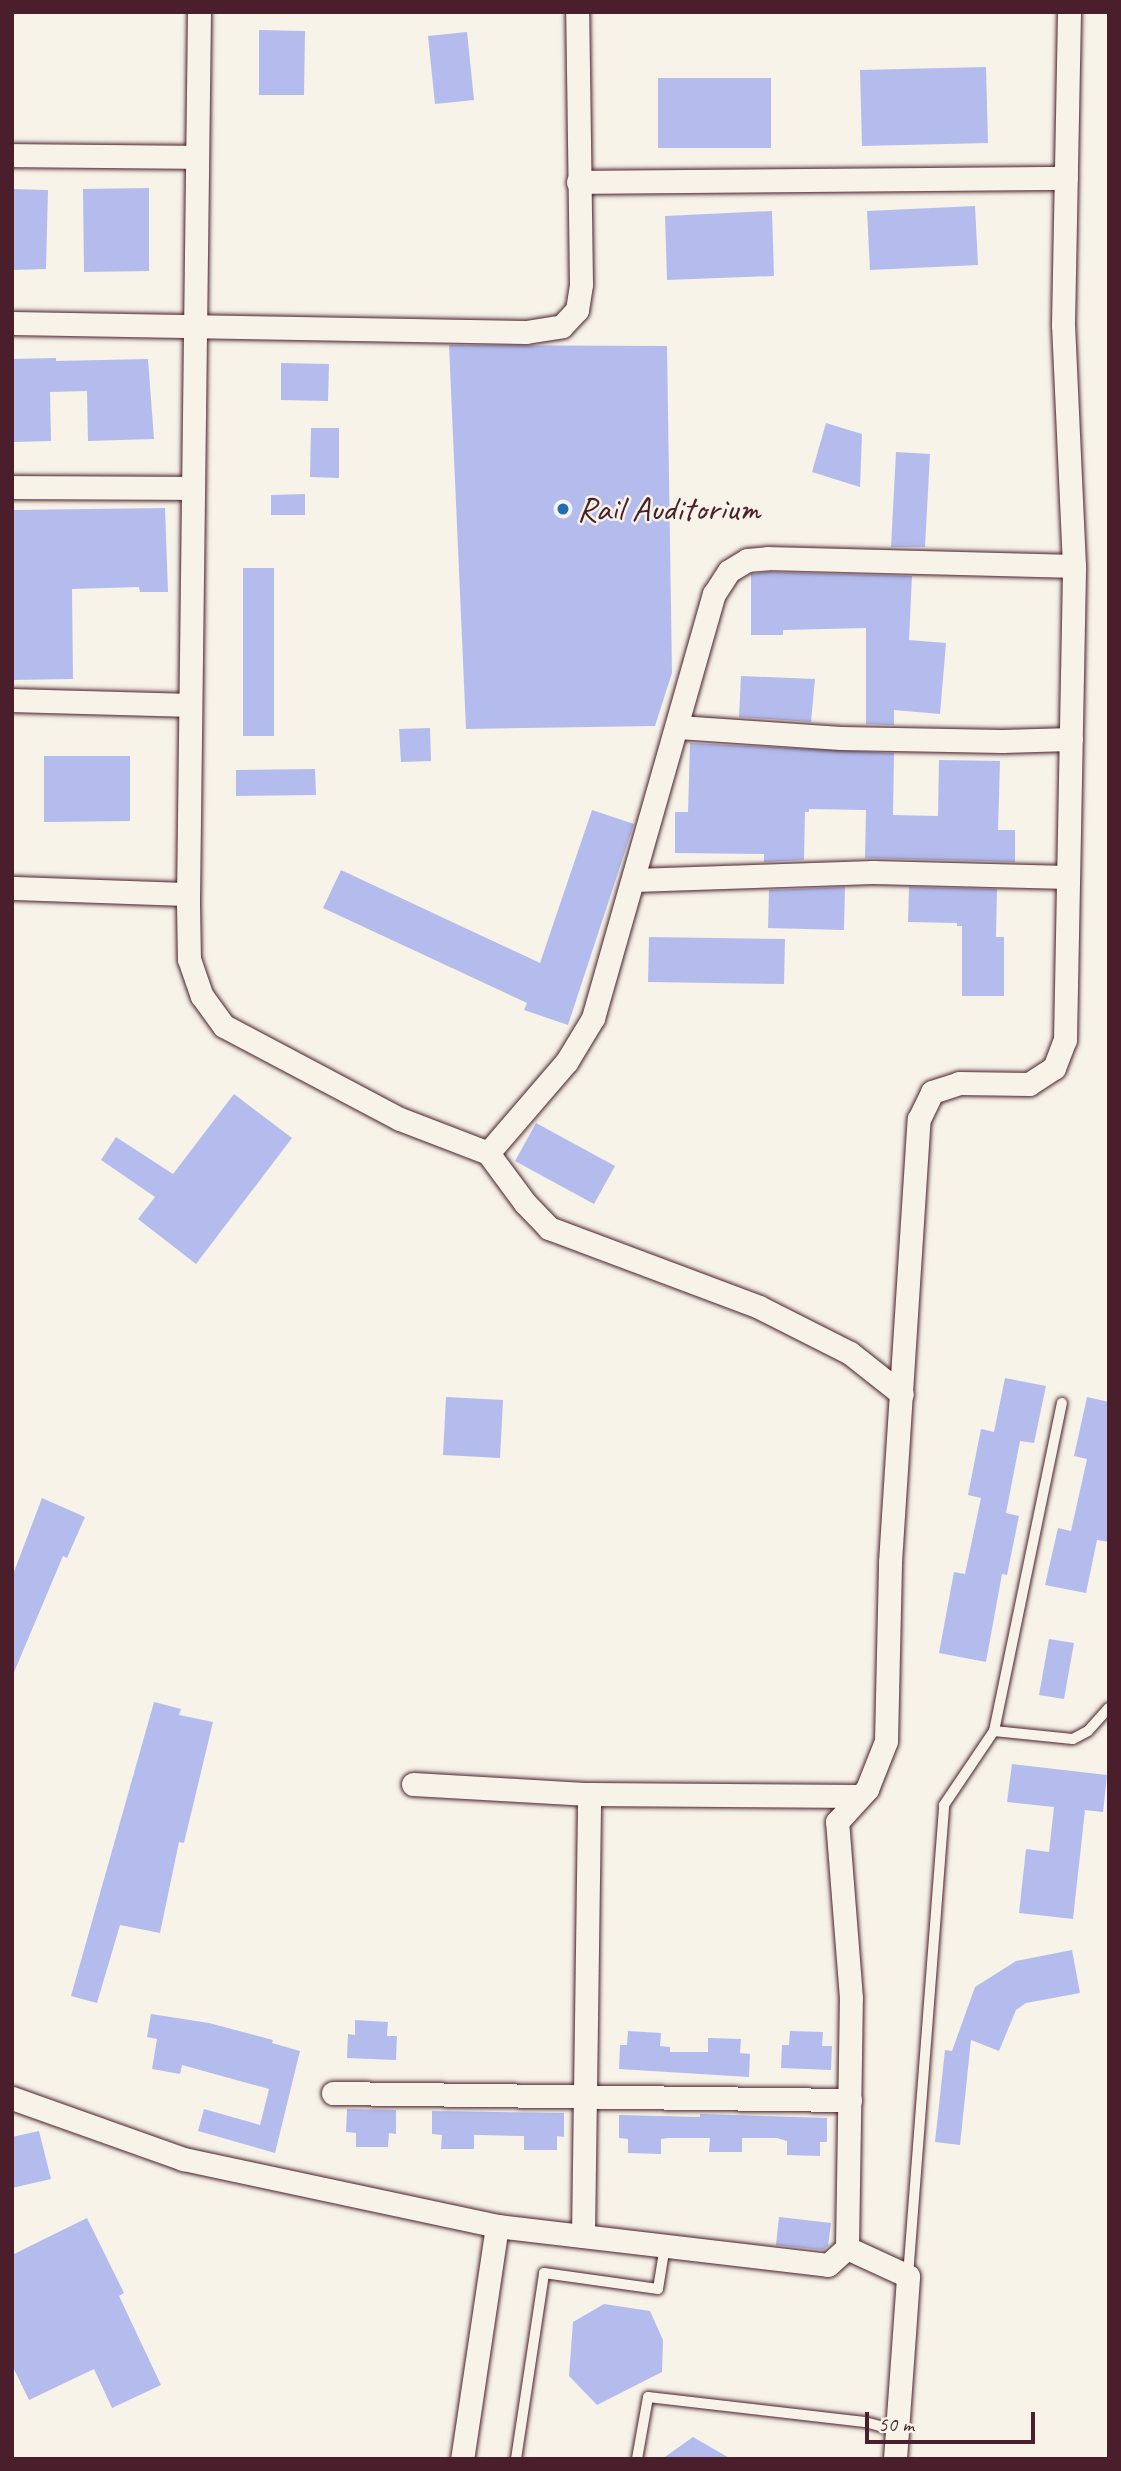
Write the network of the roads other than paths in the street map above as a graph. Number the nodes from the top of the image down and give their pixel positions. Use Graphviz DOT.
graph roads {
  1 [pos="199,12"];
  2 [pos="577,12"];
  3 [pos="1069,12"];
  4 [pos="12,155"];
  5 [pos="197,157"];
  6 [pos="1066,178"];
  7 [pos="578,182"];
  8 [pos="12,323"];
  9 [pos="195,326"];
  10 [pos="12,486"];
  11 [pos="193,488"];
  12 [pos="1074,566"];
  13 [pos="12,700"];
  14 [pos="190,705"];
  15 [pos="678,727"];
  16 [pos="1071,739"];
  17 [pos="1068,877"];
  18 [pos="634,880"];
  19 [pos="12,888"];
  20 [pos="188,894"];
  21 [pos="488,1153"];
  22 [pos="902,1394"];
  23 [pos="1062,1403"];
  24 [pos="1109,1708"];
  25 [pos="994,1731"];
  26 [pos="413,1784"];
  27 [pos="589,1794"];
  28 [pos="860,1796"];
  29 [pos="333,2094"];
  30 [pos="585,2096"];
  31 [pos="12,2098"];
  32 [pos="849,2099"];
  33 [pos="497,2226"];
  34 [pos="583,2236"];
  35 [pos="666,2246"];
  36 [pos="848,2248"];
  37 [pos="908,2276"];
  38 [pos="899,2432"];
  39 [pos="462,2459"];
  40 [pos="516,2459"];
  41 [pos="637,2459"];
  42 [pos="895,2459"];
  1 -- 5 [label="street"];
  2 -- 7 [label="street"];
  3 -- 6 [label="street"];
  4 -- 5 [label="street"];
  5 -- 9 [label="street"];
  6 -- 7 [label="street"];
  6 -- 12 [label="street"];
  7 -- 9 [label="street"];
  8 -- 9 [label="street"];
  9 -- 11 [label="street"];
  10 -- 11 [label="street"];
  11 -- 14 [label="street"];
  12 -- 15 [label="street"];
  12 -- 16 [label="street"];
  13 -- 14 [label="street"];
  14 -- 20 [label="street"];
  15 -- 16 [label="street"];
  15 -- 18 [label="street"];
  16 -- 17 [label="street"];
  17 -- 18 [label="street"];
  17 -- 22 [label="street"];
  18 -- 21 [label="street"];
  19 -- 20 [label="street"];
  20 -- 21 [label="street"];
  21 -- 22 [label="street"];
  22 -- 28 [label="street"];
  23 -- 25 [label="lane"];
  24 -- 25 [label="lane"];
  25 -- 37 [label="lane"];
  26 -- 27 [label="street"];
  27 -- 28 [label="street"];
  27 -- 30 [label="street"];
  28 -- 32 [label="street"];
  29 -- 30 [label="street"];
  30 -- 32 [label="street"];
  30 -- 34 [label="street"];
  31 -- 33 [label="street"];
  32 -- 36 [label="street"];
  33 -- 34 [label="street"];
  33 -- 39 [label="street"];
  34 -- 35 [label="street"];
  35 -- 36 [label="street"];
  35 -- 40 [label="lane"];
  36 -- 37 [label="street"];
  37 -- 38 [label="street"];
  38 -- 41 [label="lane"];
  38 -- 42 [label="street"];
}
